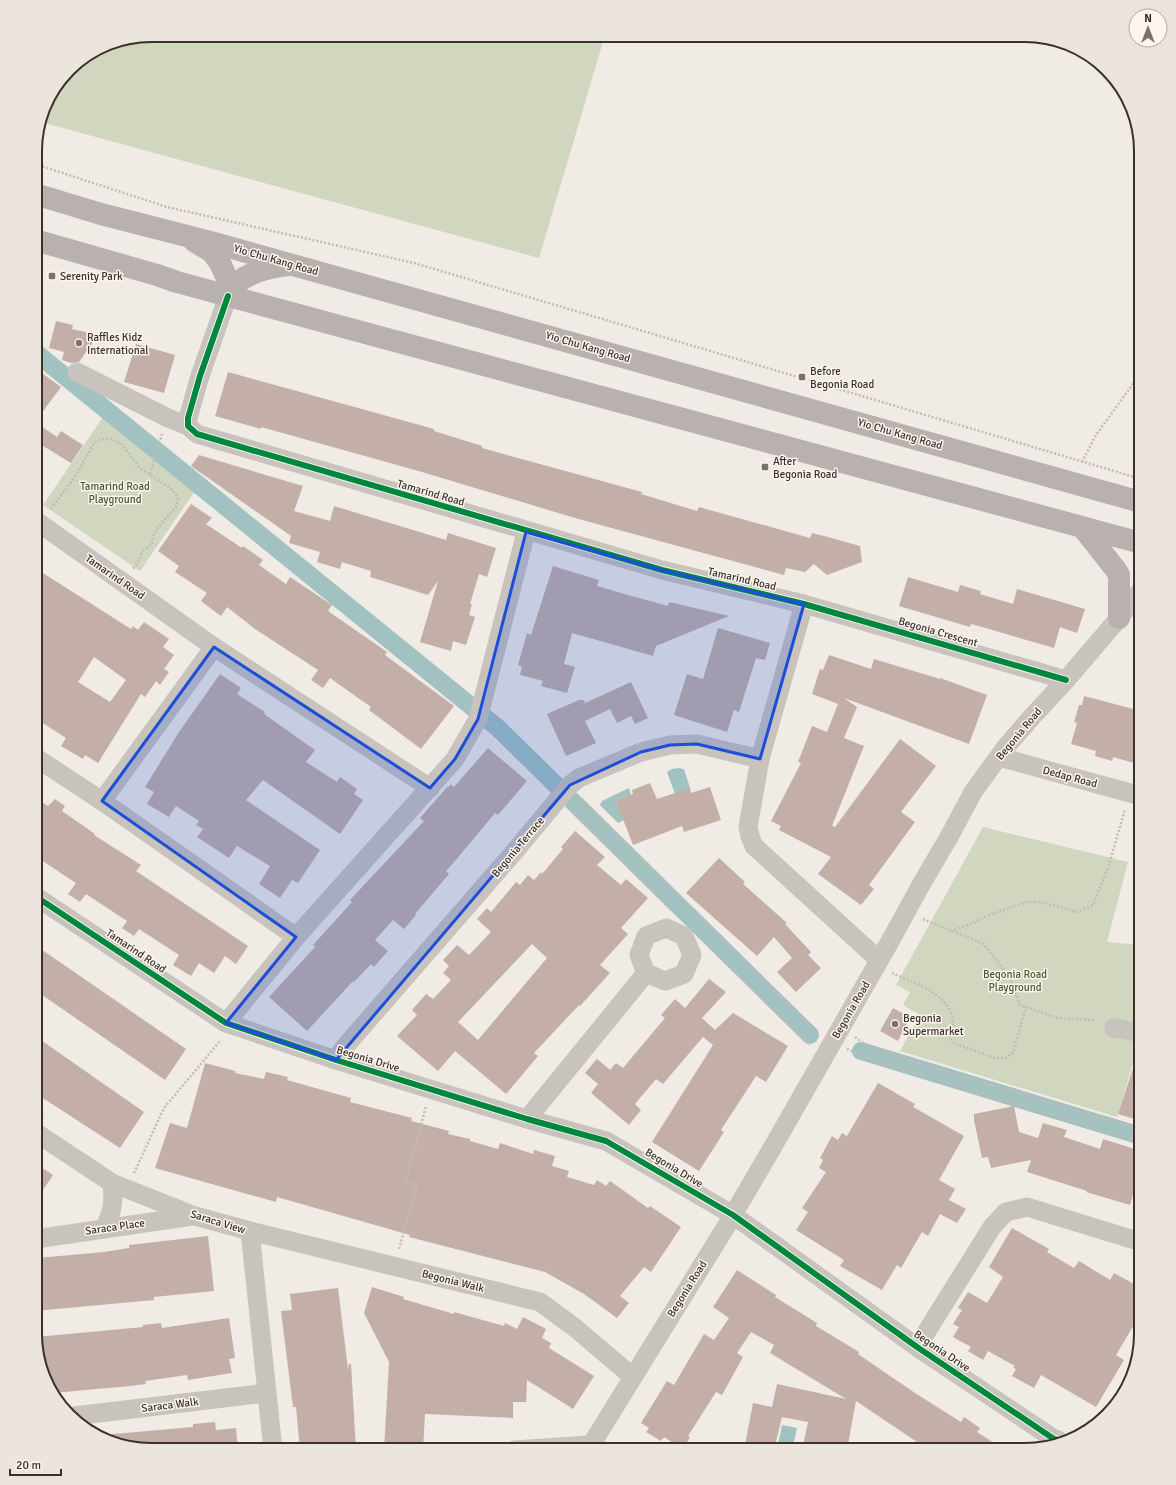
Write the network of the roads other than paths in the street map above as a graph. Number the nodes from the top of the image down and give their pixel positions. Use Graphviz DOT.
graph roads {
  1 [pos="42,196"];
  2 [pos="183,234"];
  3 [pos="42,242"];
  4 [pos="291,264"];
  5 [pos="228,296"];
  6 [pos="76,372"];
  7 [pos="188,426"];
  8 [pos="1134,500"];
  9 [pos="42,516"];
  10 [pos="1083,528"];
  11 [pos="526,532"];
  12 [pos="1134,541"];
  13 [pos="1134,599"];
  14 [pos="804,604"];
  15 [pos="1119,618"];
  16 [pos="214,647"];
  17 [pos="1066,680"];
  18 [pos="999,757"];
  19 [pos="760,759"];
  20 [pos="42,762"];
  21 [pos="430,788"];
  22 [pos="1134,794"];
  23 [pos="102,801"];
  24 [pos="42,901"];
  25 [pos="296,938"];
  26 [pos="883,966"];
  27 [pos="646,974"];
  28 [pos="1114,1028"];
  29 [pos="224,1030"];
  30 [pos="1134,1032"];
  31 [pos="336,1060"];
  32 [pos="527,1119"];
  33 [pos="42,1137"];
  34 [pos="112,1183"];
  35 [pos="733,1215"];
  36 [pos="195,1216"];
  37 [pos="104,1229"];
  38 [pos="250,1232"];
  39 [pos="42,1238"];
  40 [pos="1134,1240"];
  41 [pos="917,1346"];
  42 [pos="633,1377"];
  43 [pos="266,1393"];
  44 [pos="78,1415"];
  45 [pos="1055,1438"];
  46 [pos="272,1443"];
  47 [pos="592,1443"];
  1 -- 2 [label="main road, Yio Chu Kang Road"];
  2 -- 4 [label="main road, Yio Chu Kang Road"];
  2 -- 5 [label="main road"];
  3 -- 5 [label="main road"];
  4 -- 5 [label="main road"];
  4 -- 8 [label="main road, Yio Chu Kang Road"];
  5 -- 7 [label="street"];
  5 -- 10 [label="main road"];
  6 -- 7 [label="street, Tamarind Road"];
  7 -- 11 [label="street, Tamarind Road"];
  9 -- 16 [label="street, Tamarind Road"];
  10 -- 12 [label="main road"];
  10 -- 15 [label="main road"];
  11 -- 14 [label="street, Tamarind Road"];
  11 -- 21 [label="street"];
  13 -- 15 [label="street, Begonia Road"];
  14 -- 17 [label="street, Begonia Crescent"];
  14 -- 19 [label="street"];
  15 -- 17 [label="street, Begonia Road"];
  16 -- 21 [label="street, Tamarind Road"];
  16 -- 23 [label="street"];
  17 -- 18 [label="street, Begonia Road"];
  18 -- 22 [label="street, Dedap Road"];
  18 -- 26 [label="street, Begonia Road"];
  19 -- 26 [label="street"];
  19 -- 31 [label="street, Begonia Terrace"];
  20 -- 23 [label="street"];
  21 -- 25 [label="street"];
  23 -- 25 [label="street"];
  24 -- 29 [label="street, Tamarind Road"];
  25 -- 29 [label="street"];
  26 -- 35 [label="street, Begonia Road"];
  27 -- 32 [label="street"];
  28 -- 30 [label="street"];
  29 -- 31 [label="street, Begonia Drive"];
  31 -- 32 [label="street, Begonia Drive"];
  32 -- 35 [label="street, Begonia Drive"];
  33 -- 34 [label="street, Saraca View"];
  34 -- 36 [label="street, Saraca View"];
  34 -- 37 [label="street"];
  35 -- 41 [label="street, Begonia Drive"];
  35 -- 42 [label="street, Begonia Road"];
  36 -- 37 [label="street, Saraca Place"];
  36 -- 38 [label="street, Saraca View"];
  37 -- 39 [label="street, Saraca Place"];
  38 -- 42 [label="street, Begonia Walk"];
  38 -- 43 [label="street, Saraca View"];
  40 -- 41 [label="street, Begonia Drive"];
  41 -- 45 [label="street, Begonia Drive"];
  42 -- 47 [label="street, Begonia Road"];
  43 -- 44 [label="street, Saraca Walk"];
  43 -- 46 [label="street, Saraca View"];
}
